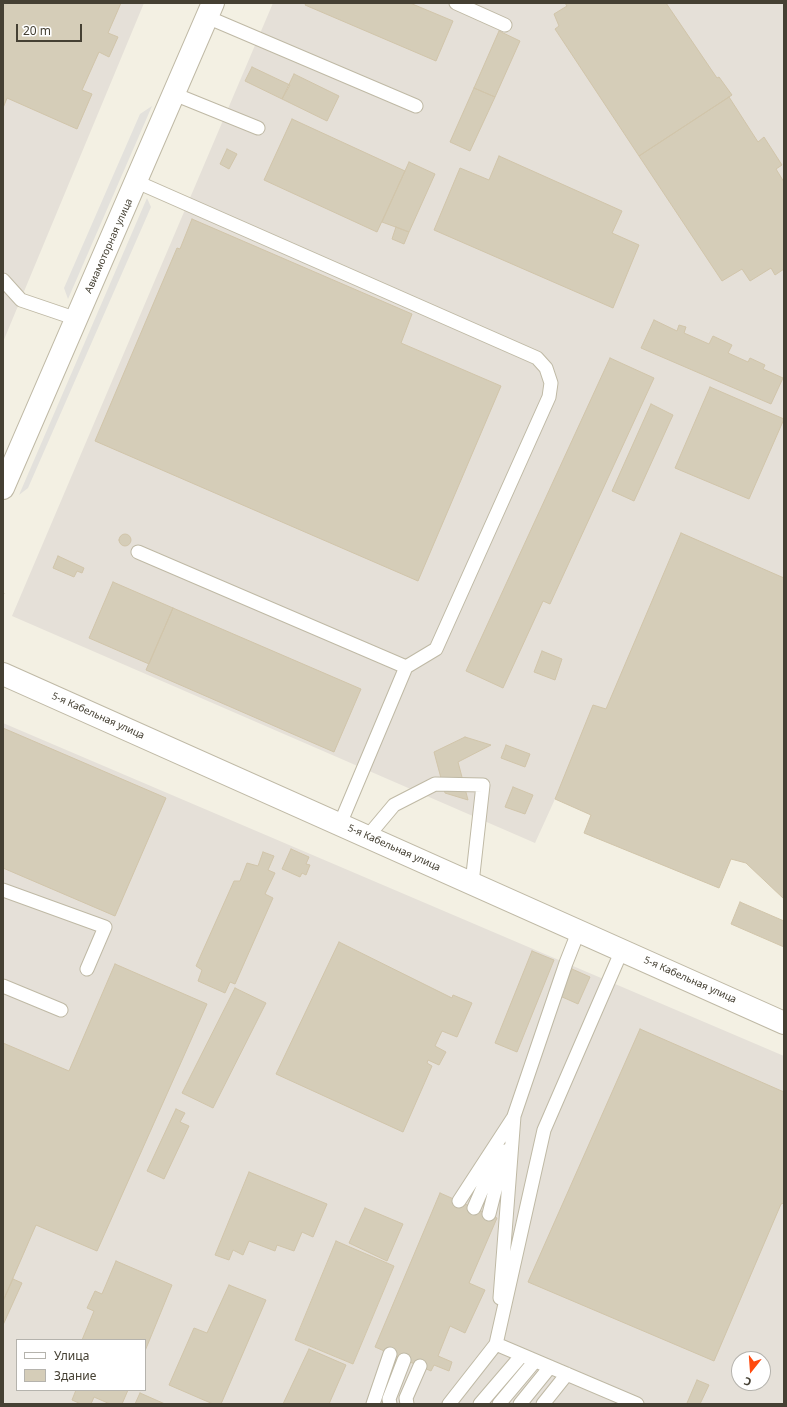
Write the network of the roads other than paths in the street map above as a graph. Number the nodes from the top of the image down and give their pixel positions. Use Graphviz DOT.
graph roads {
  1 [pos="456,3"];
  2 [pos="210,10"];
  3 [pos="506,25"];
  4 [pos="174,94"];
  5 [pos="416,106"];
  6 [pos="258,128"];
  7 [pos="136,182"];
  8 [pos="3,280"];
  9 [pos="77,319"];
  10 [pos="3,488"];
  11 [pos="138,552"];
  12 [pos="406,667"];
  13 [pos="3,674"];
  14 [pos="340,824"];
  15 [pos="368,836"];
  16 [pos="472,883"];
  17 [pos="3,890"];
  18 [pos="579,930"];
  19 [pos="622,950"];
  20 [pos="87,969"];
  21 [pos="3,986"];
  22 [pos="61,1010"];
  23 [pos="784,1023"];
  24 [pos="514,1116"];
  25 [pos="459,1201"];
  26 [pos="474,1208"];
  27 [pos="489,1214"];
  28 [pos="496,1344"];
  29 [pos="390,1354"];
  30 [pos="522,1355"];
  31 [pos="404,1360"];
  32 [pos="535,1360"];
  33 [pos="420,1366"];
  34 [pos="550,1367"];
  35 [pos="567,1374"];
  36 [pos="373,1404"];
  37 [pos="390,1404"];
  38 [pos="407,1404"];
  39 [pos="449,1404"];
  40 [pos="480,1404"];
  41 [pos="499,1404"];
  42 [pos="520,1404"];
  43 [pos="543,1404"];
  44 [pos="637,1404"];
  1 -- 3 [label="lane"];
  2 -- 4 [label="street, Авиамоторная улица"];
  2 -- 5 [label="lane"];
  4 -- 6 [label="lane"];
  4 -- 7 [label="street, Авиамоторная улица"];
  7 -- 9 [label="street, Авиамоторная улица"];
  7 -- 12 [label="lane"];
  8 -- 9 [label="lane"];
  9 -- 10 [label="street, Авиамоторная улица"];
  11 -- 12 [label="lane"];
  12 -- 14 [label="lane"];
  13 -- 14 [label="street, 5-я Кабельная улица"];
  14 -- 15 [label="street, 5-я Кабельная улица"];
  15 -- 16 [label="street, 5-я Кабельная улица"];
  15 -- 16 [label="lane"];
  16 -- 18 [label="street, 5-я Кабельная улица"];
  17 -- 20 [label="lane"];
  18 -- 19 [label="street, 5-я Кабельная улица"];
  18 -- 24 [label="lane"];
  19 -- 23 [label="street, 5-я Кабельная улица"];
  19 -- 28 [label="lane"];
  21 -- 22 [label="lane"];
  24 -- 25 [label="lane"];
  24 -- 26 [label="lane"];
  24 -- 27 [label="lane"];
  24 -- 28 [label="lane"];
  28 -- 30 [label="lane"];
  28 -- 39 [label="lane"];
  29 -- 36 [label="lane"];
  30 -- 32 [label="lane"];
  30 -- 40 [label="lane"];
  31 -- 37 [label="lane"];
  32 -- 34 [label="lane"];
  32 -- 41 [label="lane"];
  33 -- 38 [label="lane"];
  34 -- 35 [label="lane"];
  34 -- 42 [label="lane"];
  35 -- 43 [label="lane"];
  35 -- 44 [label="lane"];
}
